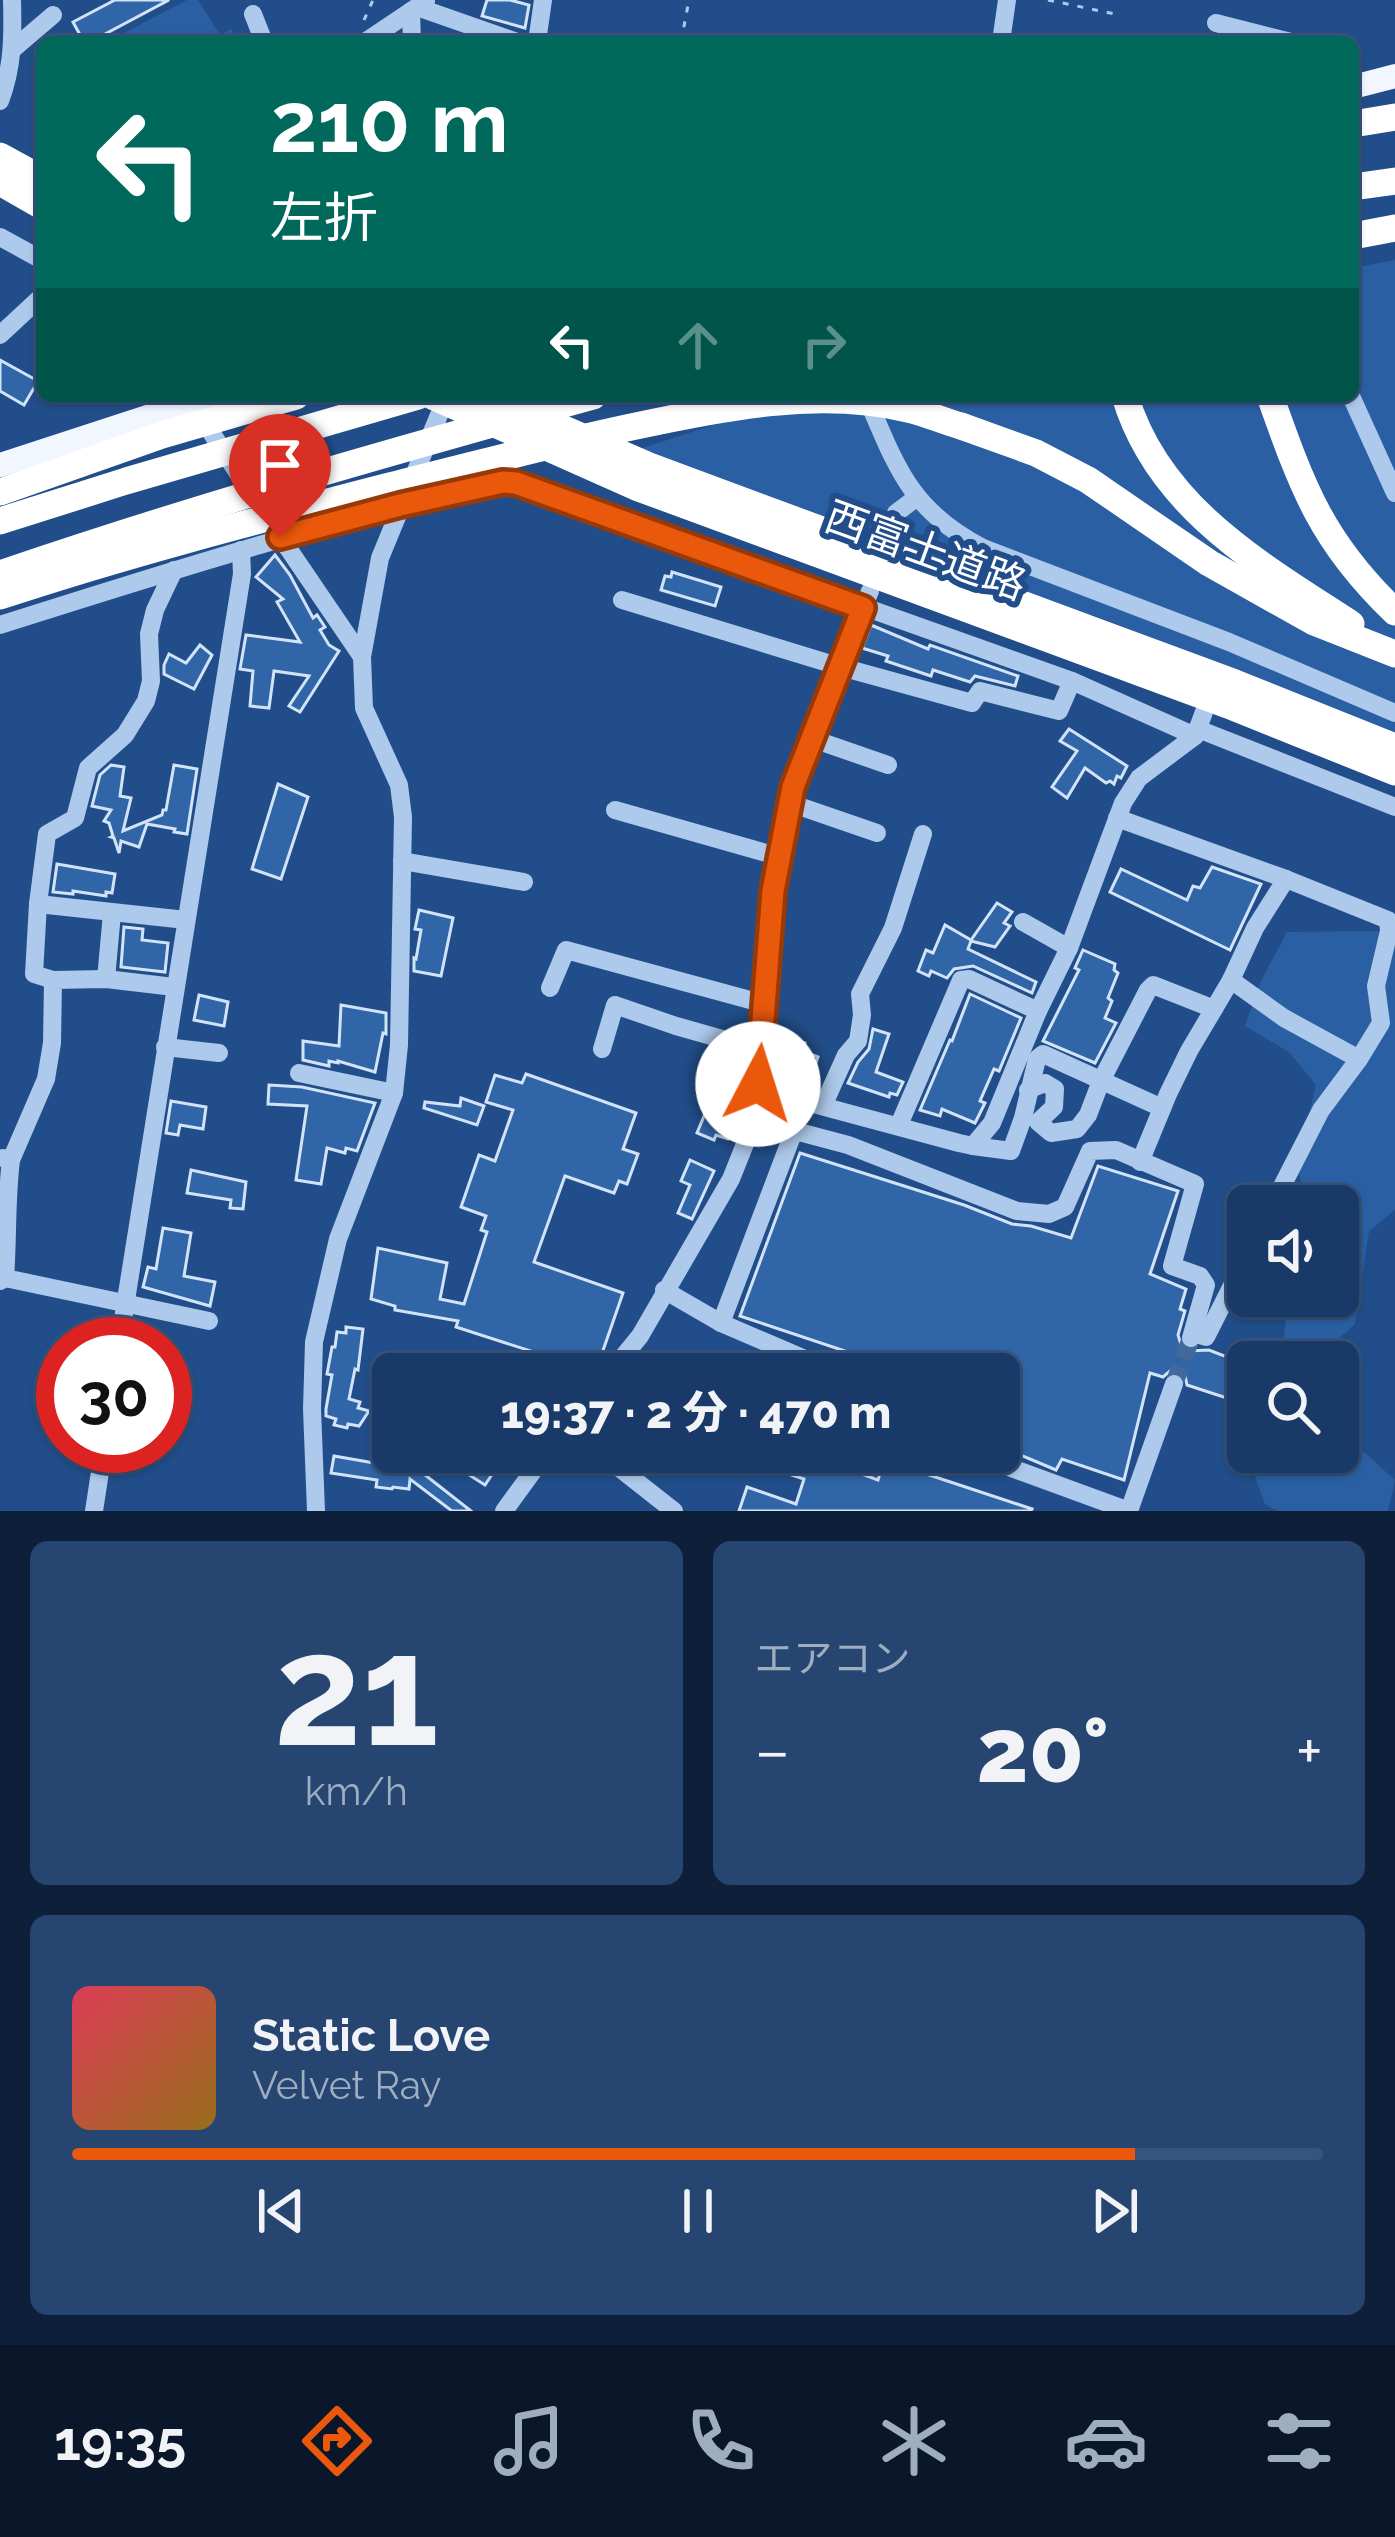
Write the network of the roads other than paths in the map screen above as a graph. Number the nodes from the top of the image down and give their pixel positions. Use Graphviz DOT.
graph roads {
  1 [pos="543,0"];
  2 [pos="1007,0"];
  3 [pos="12,4"];
  4 [pos="418,6"];
  5 [pos="253,14"];
  6 [pos="53,15"];
  7 [pos="1216,23"];
  8 [pos="262,36"];
  9 [pos="374,36"];
  10 [pos="413,36"];
  11 [pos="500,36"];
  12 [pos="538,36"];
  13 [pos="1002,36"];
  14 [pos="1267,36"];
  15 [pos="13,46"];
  16 [pos="1395,76"];
  17 [pos="1359,79"];
  18 [pos="0,101"];
  19 [pos="1395,117"];
  20 [pos="1359,123"];
  21 [pos="0,156"];
  22 [pos="36,176"];
  23 [pos="1395,181"];
  24 [pos="0,182"];
  25 [pos="1359,186"];
  26 [pos="36,203"];
  27 [pos="1395,229"];
  28 [pos="1359,234"];
  29 [pos="0,237"];
  30 [pos="36,257"];
  31 [pos="36,302"];
  32 [pos="0,335"];
  33 [pos="185,402"];
  34 [pos="199,402"];
  35 [pos="275,402"];
  36 [pos="397,402"];
  37 [pos="502,402"];
  38 [pos="571,402"];
  39 [pos="869,402"];
  40 [pos="1127,402"];
  41 [pos="1272,402"];
  42 [pos="1355,402"];
  43 [pos="436,405"];
  44 [pos="0,465"];
  45 [pos="0,491"];
  46 [pos="1395,493"];
  47 [pos="916,498"];
  48 [pos="400,505"];
  49 [pos="0,521"];
  50 [pos="889,536"];
  51 [pos="280,537"];
  52 [pos="241,550"];
  53 [pos="174,570"];
  54 [pos="0,574"];
  55 [pos="0,596"];
  56 [pos="622,600"];
  57 [pos="867,600"];
  58 [pos="1395,612"];
  59 [pos="0,625"];
  60 [pos="1395,653"];
  61 [pos="362,657"];
  62 [pos="841,667"];
  63 [pos="1072,681"];
  64 [pos="1395,713"];
  65 [pos="1199,726"];
  66 [pos="812,740"];
  67 [pos="1395,747"];
  68 [pos="888,765"];
  69 [pos="1395,772"];
  70 [pos="790,803"];
  71 [pos="1395,807"];
  72 [pos="615,810"];
  73 [pos="1117,818"];
  74 [pos="877,833"];
  75 [pos="923,834"];
  76 [pos="779,857"];
  77 [pos="402,861"];
  78 [pos="1286,879"];
  79 [pos="524,882"];
  80 [pos="38,904"];
  81 [pos="112,913"];
  82 [pos="186,920"];
  83 [pos="1023,922"];
  84 [pos="1069,949"];
  85 [pos="53,980"];
  86 [pos="106,980"];
  87 [pos="1231,980"];
  88 [pos="174,987"];
  89 [pos="550,988"];
  90 [pos="765,1004"];
  91 [pos="1214,1009"];
  92 [pos="1038,1011"];
  93 [pos="165,1047"];
  94 [pos="602,1049"];
  95 [pos="761,1050"];
  96 [pos="219,1053"];
  97 [pos="1359,1059"];
  98 [pos="298,1073"];
  99 [pos="1101,1081"];
  100 [pos="1028,1090"];
  101 [pos="394,1093"];
  102 [pos="767,1100"];
  103 [pos="823,1106"];
  104 [pos="1162,1108"];
  105 [pos="1031,1120"];
  106 [pos="899,1125"];
  107 [pos="973,1146"];
  108 [pos="6,1159"];
  109 [pos="1140,1162"];
  110 [pos="1283,1185"];
  111 [pos="2,1280"];
  112 [pos="664,1290"];
  113 [pos="1227,1296"];
  114 [pos="126,1302"];
  115 [pos="124,1317"];
  116 [pos="209,1321"];
  117 [pos="721,1323"];
  118 [pos="626,1353"];
  119 [pos="791,1353"];
  120 [pos="1174,1384"];
  121 [pos="1020,1471"];
  122 [pos="100,1473"];
  123 [pos="532,1473"];
  124 [pos="626,1473"];
  125 [pos="94,1511"];
  126 [pos="316,1511"];
  127 [pos="504,1511"];
  128 [pos="674,1511"];
  1 -- 12 [label="street"];
  2 -- 13 [label="street"];
  3 -- 15 [label="street"];
  4 -- 9 [label="street"];
  4 -- 10 [label="street"];
  4 -- 11 [label="street"];
  5 -- 8 [label="street"];
  6 -- 15 [label="street"];
  7 -- 14 [label="street"];
  15 -- 18 [label="street"];
  16 -- 17 [label="main road"];
  19 -- 20 [label="highway"];
  21 -- 22 [label="highway"];
  23 -- 25 [label="highway"];
  24 -- 26 [label="highway"];
  27 -- 28 [label="highway"];
  29 -- 30 [label="street"];
  31 -- 32 [label="street"];
  33 -- 44 [label="main road"];
  34 -- 51 [label="street"];
  35 -- 45 [label="highway, bridge"];
  36 -- 49 [label="highway, bridge"];
  37 -- 67 [label="highway, 西富士道路"];
  38 -- 54 [label="highway, bridge"];
  39 -- 47 [label="street"];
  40 -- 60 [label="highway"];
  41 -- 58 [label="highway"];
  42 -- 46 [label="street"];
  43 -- 48 [label="street"];
  43 -- 69 [label="highway, 西富士道路"];
  47 -- 50 [label="street"];
  47 -- 64 [label="street"];
  48 -- 51 [label="street"];
  48 -- 57 [label="street"];
  48 -- 61 [label="street"];
  51 -- 52 [label="street"];
  51 -- 61 [label="street"];
  52 -- 53 [label="street"];
  52 -- 82 [label="street"];
  53 -- 59 [label="street"];
  53 -- 80 [label="street"];
  55 -- 60 [label="highway, bridge"];
  56 -- 62 [label="street"];
  57 -- 62 [label="street"];
  57 -- 63 [label="street"];
  61 -- 77 [label="street"];
  62 -- 63 [label="street"];
  62 -- 66 [label="street"];
  63 -- 65 [label="street"];
  65 -- 71 [label="street"];
  65 -- 73 [label="street"];
  66 -- 68 [label="street"];
  66 -- 70 [label="street"];
  70 -- 74 [label="street"];
  70 -- 76 [label="street"];
  72 -- 76 [label="street"];
  73 -- 78 [label="street"];
  73 -- 84 [label="street"];
  75 -- 103 [label="street"];
  76 -- 90 [label="street"];
  77 -- 79 [label="street"];
  77 -- 101 [label="street"];
  78 -- 87 [label="street"];
  78 -- 97 [label="street"];
  80 -- 81 [label="street"];
  80 -- 85 [label="street"];
  81 -- 82 [label="street"];
  81 -- 86 [label="street"];
  82 -- 88 [label="street"];
  83 -- 84 [label="street"];
  84 -- 92 [label="street"];
  85 -- 86 [label="street"];
  85 -- 108 [label="street"];
  86 -- 88 [label="street"];
  87 -- 91 [label="street"];
  87 -- 97 [label="street"];
  88 -- 93 [label="street"];
  89 -- 90 [label="street"];
  90 -- 95 [label="street"];
  91 -- 99 [label="street"];
  91 -- 104 [label="street"];
  92 -- 106 [label="street"];
  92 -- 107 [label="street"];
  93 -- 96 [label="street"];
  93 -- 114 [label="street"];
  94 -- 95 [label="street"];
  95 -- 102 [label="street"];
  97 -- 110 [label="street"];
  98 -- 101 [label="street"];
  99 -- 100 [label="street"];
  99 -- 104 [label="street"];
  99 -- 105 [label="street"];
  100 -- 105 [label="street"];
  100 -- 105 [label="street"];
  101 -- 126 [label="street"];
  102 -- 103 [label="street"];
  102 -- 112 [label="street"];
  103 -- 106 [label="street"];
  104 -- 109 [label="street"];
  105 -- 107 [label="street"];
  106 -- 107 [label="street"];
  108 -- 111 [label="street"];
  109 -- 113 [label="street"];
  109 -- 117 [label="street"];
  111 -- 114 [label="street"];
  112 -- 117 [label="street"];
  112 -- 118 [label="street"];
  114 -- 115 [label="street"];
  114 -- 116 [label="street"];
  117 -- 119 [label="street"];
  120 -- 121 [label="street"];
  122 -- 125 [label="street"];
  123 -- 127 [label="street"];
  124 -- 128 [label="street"];
}
